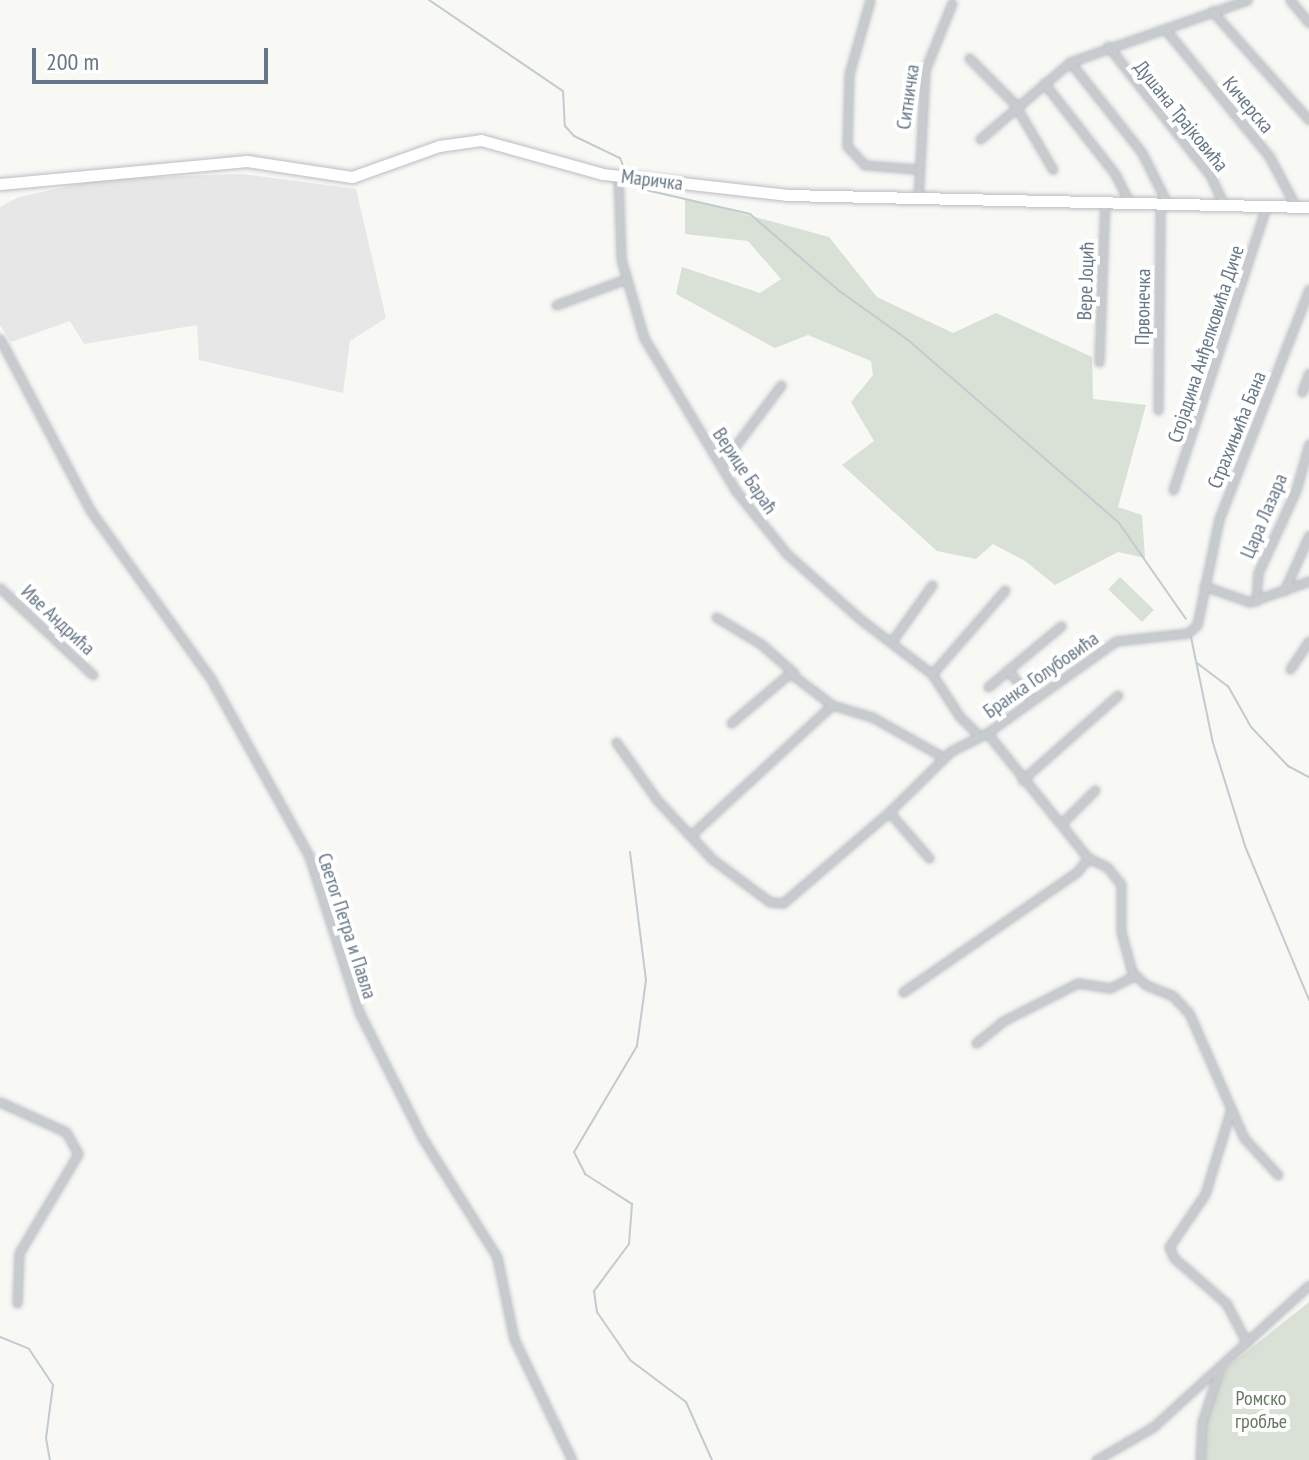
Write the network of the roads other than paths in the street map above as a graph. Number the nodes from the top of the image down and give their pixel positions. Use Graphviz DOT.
graph roads {
  1 [pos="870,0"];
  2 [pos="1247,0"];
  3 [pos="1290,0"];
  4 [pos="952,3"];
  5 [pos="1212,11"];
  6 [pos="1309,23"];
  7 [pos="1165,29"];
  8 [pos="1108,46"];
  9 [pos="969,58"];
  10 [pos="1070,62"];
  11 [pos="1044,83"];
  12 [pos="1017,108"];
  13 [pos="1309,120"];
  14 [pos="980,139"];
  15 [pos="917,169"];
  16 [pos="1053,170"];
  17 [pos="620,176"];
  18 [pos="3,186"];
  19 [pos="918,200"];
  20 [pos="1105,202"];
  21 [pos="1130,203"];
  22 [pos="1164,205"];
  23 [pos="1225,207"];
  24 [pos="1266,207"];
  25 [pos="1303,207"];
  26 [pos="626,279"];
  27 [pos="1309,289"];
  28 [pos="556,305"];
  29 [pos="0,339"];
  30 [pos="1099,362"];
  31 [pos="1309,373"];
  32 [pos="781,385"];
  33 [pos="1302,392"];
  34 [pos="1158,410"];
  35 [pos="1309,444"];
  36 [pos="721,465"];
  37 [pos="1173,490"];
  38 [pos="1309,535"];
  39 [pos="1309,581"];
  40 [pos="932,585"];
  41 [pos="1204,586"];
  42 [pos="0,588"];
  43 [pos="1005,590"];
  44 [pos="1284,591"];
  45 [pos="1256,601"];
  46 [pos="716,617"];
  47 [pos="1061,626"];
  48 [pos="892,641"];
  49 [pos="1309,641"];
  50 [pos="1290,669"];
  51 [pos="1008,670"];
  52 [pos="794,673"];
  53 [pos="932,674"];
  54 [pos="93,675"];
  55 [pos="988,687"];
  56 [pos="1118,695"];
  57 [pos="1032,699"];
  58 [pos="832,705"];
  59 [pos="731,723"];
  60 [pos="984,735"];
  61 [pos="616,742"];
  62 [pos="943,757"];
  63 [pos="1022,780"];
  64 [pos="1095,790"];
  65 [pos="889,812"];
  66 [pos="1061,824"];
  67 [pos="690,836"];
  68 [pos="929,858"];
  69 [pos="1088,858"];
  70 [pos="1135,975"];
  71 [pos="903,992"];
  72 [pos="976,1043"];
  73 [pos="0,1102"];
  74 [pos="1231,1109"];
  75 [pos="1278,1175"];
  76 [pos="1309,1285"];
  77 [pos="17,1303"];
  78 [pos="1247,1343"];
  79 [pos="1220,1368"];
  80 [pos="572,1460"];
  81 [pos="1096,1460"];
  82 [pos="1200,1460"];
  1 -- 15 [label="street"];
  2 -- 5 [label="street"];
  3 -- 6 [label="street"];
  4 -- 15 [label="street, Ситничка"];
  5 -- 7 [label="street"];
  5 -- 13 [label="street"];
  7 -- 8 [label="street"];
  7 -- 25 [label="street, Кичерска"];
  8 -- 10 [label="street"];
  8 -- 23 [label="street, Душана Трајковића"];
  9 -- 12 [label="street"];
  10 -- 11 [label="street"];
  10 -- 22 [label="street"];
  11 -- 12 [label="street"];
  11 -- 21 [label="street"];
  12 -- 14 [label="street"];
  12 -- 16 [label="street"];
  15 -- 19 [label="street, Ситничка"];
  17 -- 18 [label="street, Маричка"];
  17 -- 19 [label="street, Маричка"];
  17 -- 26 [label="street, Верице Бараћ"];
  19 -- 20 [label="street, Маричка"];
  20 -- 21 [label="street, Маричка"];
  20 -- 30 [label="street, Вере Јоцић"];
  21 -- 22 [label="street, Маричка"];
  22 -- 23 [label="street, Маричка"];
  22 -- 34 [label="street, Првонечка"];
  23 -- 24 [label="street, Маричка"];
  24 -- 25 [label="street, Маричка"];
  24 -- 37 [label="street, Стојадина Анђелковића Диче"];
  26 -- 28 [label="street"];
  26 -- 36 [label="street, Верице Бараћ"];
  27 -- 41 [label="street, Страхињића Бана"];
  29 -- 80 [label="street, Светог Петра и Павла"];
  31 -- 33 [label="street"];
  32 -- 36 [label="street"];
  35 -- 45 [label="street, Цара Лазара"];
  36 -- 48 [label="street, Верице Бараћ"];
  38 -- 44 [label="street"];
  39 -- 44 [label="street"];
  40 -- 48 [label="street"];
  41 -- 45 [label="street"];
  41 -- 57 [label="street, Бранка Голубовића"];
  42 -- 54 [label="street, Иве Андрића"];
  43 -- 53 [label="street"];
  44 -- 45 [label="street"];
  46 -- 52 [label="street"];
  47 -- 51 [label="street"];
  48 -- 53 [label="street, Верице Бараћ"];
  49 -- 50 [label="street"];
  51 -- 55 [label="street"];
  51 -- 57 [label="street"];
  52 -- 58 [label="street"];
  52 -- 59 [label="street"];
  53 -- 60 [label="street, Верице Бараћ"];
  56 -- 63 [label="street"];
  57 -- 60 [label="street, Бранка Голубовића"];
  58 -- 62 [label="street"];
  58 -- 67 [label="street"];
  60 -- 62 [label="street, Бранка Голубовића"];
  60 -- 63 [label="street, Верице Бараћ"];
  61 -- 67 [label="street"];
  62 -- 65 [label="street, Бранка Голубовића"];
  63 -- 66 [label="street, Верице Бараћ"];
  64 -- 66 [label="street"];
  65 -- 67 [label="street, Бранка Голубовића"];
  65 -- 68 [label="street"];
  66 -- 69 [label="street, Верице Бараћ"];
  69 -- 70 [label="street, Верице Бараћ"];
  69 -- 71 [label="street"];
  70 -- 72 [label="street"];
  70 -- 74 [label="street"];
  73 -- 77 [label="street"];
  74 -- 75 [label="street"];
  74 -- 78 [label="street"];
  76 -- 78 [label="street"];
  78 -- 79 [label="street"];
  79 -- 81 [label="street"];
  79 -- 82 [label="street"];
}
